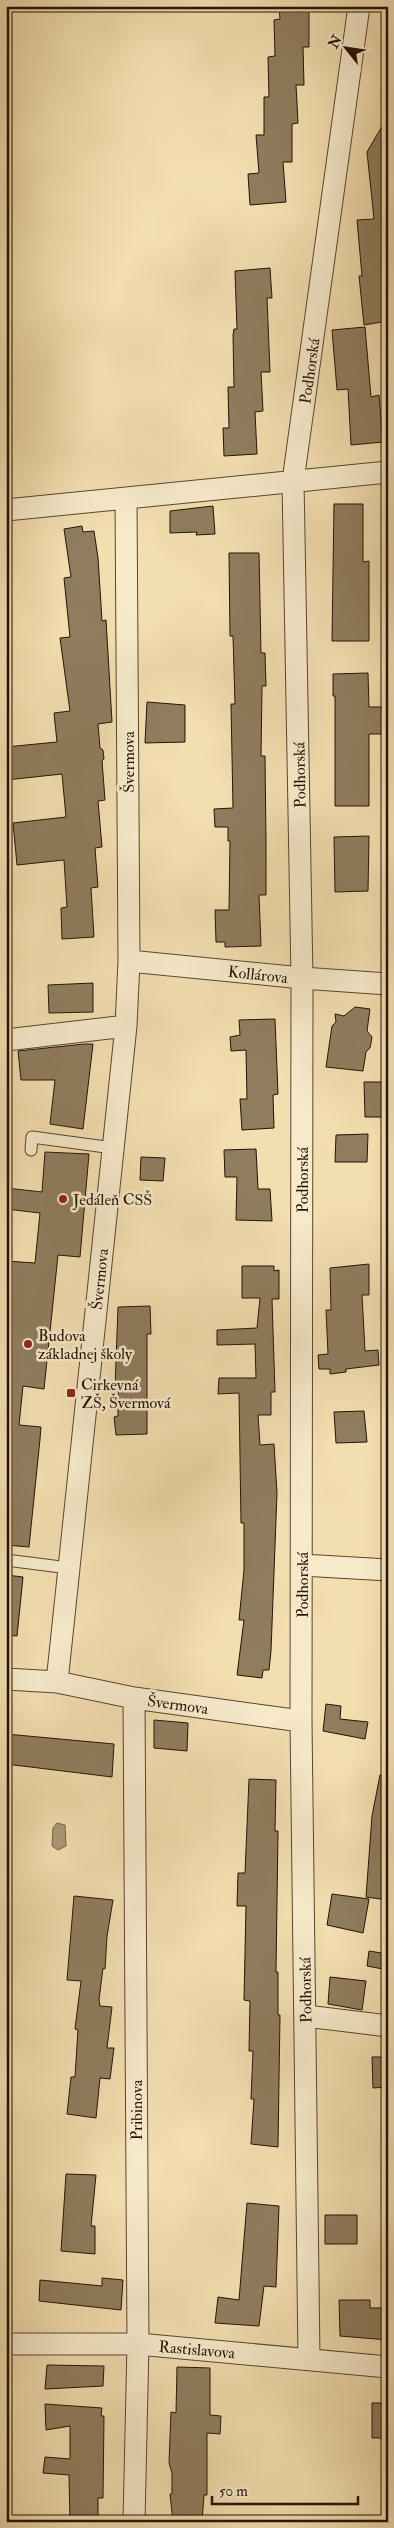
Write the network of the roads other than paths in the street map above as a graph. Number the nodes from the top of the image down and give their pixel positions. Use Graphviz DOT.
graph roads {
  1 [pos="359,6"];
  2 [pos="388,472"];
  3 [pos="294,481"];
  4 [pos="126,498"];
  5 [pos="6,510"];
  6 [pos="129,961"];
  7 [pos="302,978"];
  8 [pos="388,984"];
  9 [pos="126,1026"];
  10 [pos="6,1040"];
  11 [pos="113,1148"];
  12 [pos="31,1150"];
  13 [pos="6,1560"];
  14 [pos="302,1565"];
  15 [pos="69,1568"];
  16 [pos="388,1570"];
  17 [pos="6,1679"];
  18 [pos="57,1682"];
  19 [pos="134,1698"];
  20 [pos="301,1721"];
  21 [pos="306,2016"];
  22 [pos="388,2026"];
  23 [pos="6,2344"];
  24 [pos="138,2344"];
  25 [pos="309,2359"];
  26 [pos="388,2367"];
  27 [pos="134,2522"];
  1 -- 3 [label="street, Podhorská"];
  2 -- 3 [label="street"];
  3 -- 4 [label="street"];
  3 -- 7 [label="street, Podhorská"];
  4 -- 5 [label="street"];
  4 -- 6 [label="street, Švermova"];
  6 -- 7 [label="street, Kollárova"];
  6 -- 9 [label="street, Švermova"];
  7 -- 8 [label="street, Kollárova"];
  7 -- 14 [label="street, Podhorská"];
  9 -- 10 [label="street"];
  9 -- 11 [label="street, Švermova"];
  11 -- 12 [label="lane"];
  11 -- 15 [label="street, Švermova"];
  13 -- 15 [label="lane"];
  14 -- 16 [label="street"];
  14 -- 20 [label="street, Podhorská"];
  15 -- 18 [label="street, Švermova"];
  17 -- 18 [label="street, Švermova"];
  18 -- 19 [label="street, Švermova"];
  19 -- 20 [label="street, Švermova"];
  19 -- 24 [label="street, Pribinova"];
  20 -- 21 [label="street, Podhorská"];
  21 -- 22 [label="street"];
  21 -- 25 [label="street, Podhorská"];
  23 -- 24 [label="street, Rastislavova"];
  24 -- 25 [label="street, Rastislavova"];
  24 -- 27 [label="street, Pribinova"];
  25 -- 26 [label="street, Rastislavova"];
}
